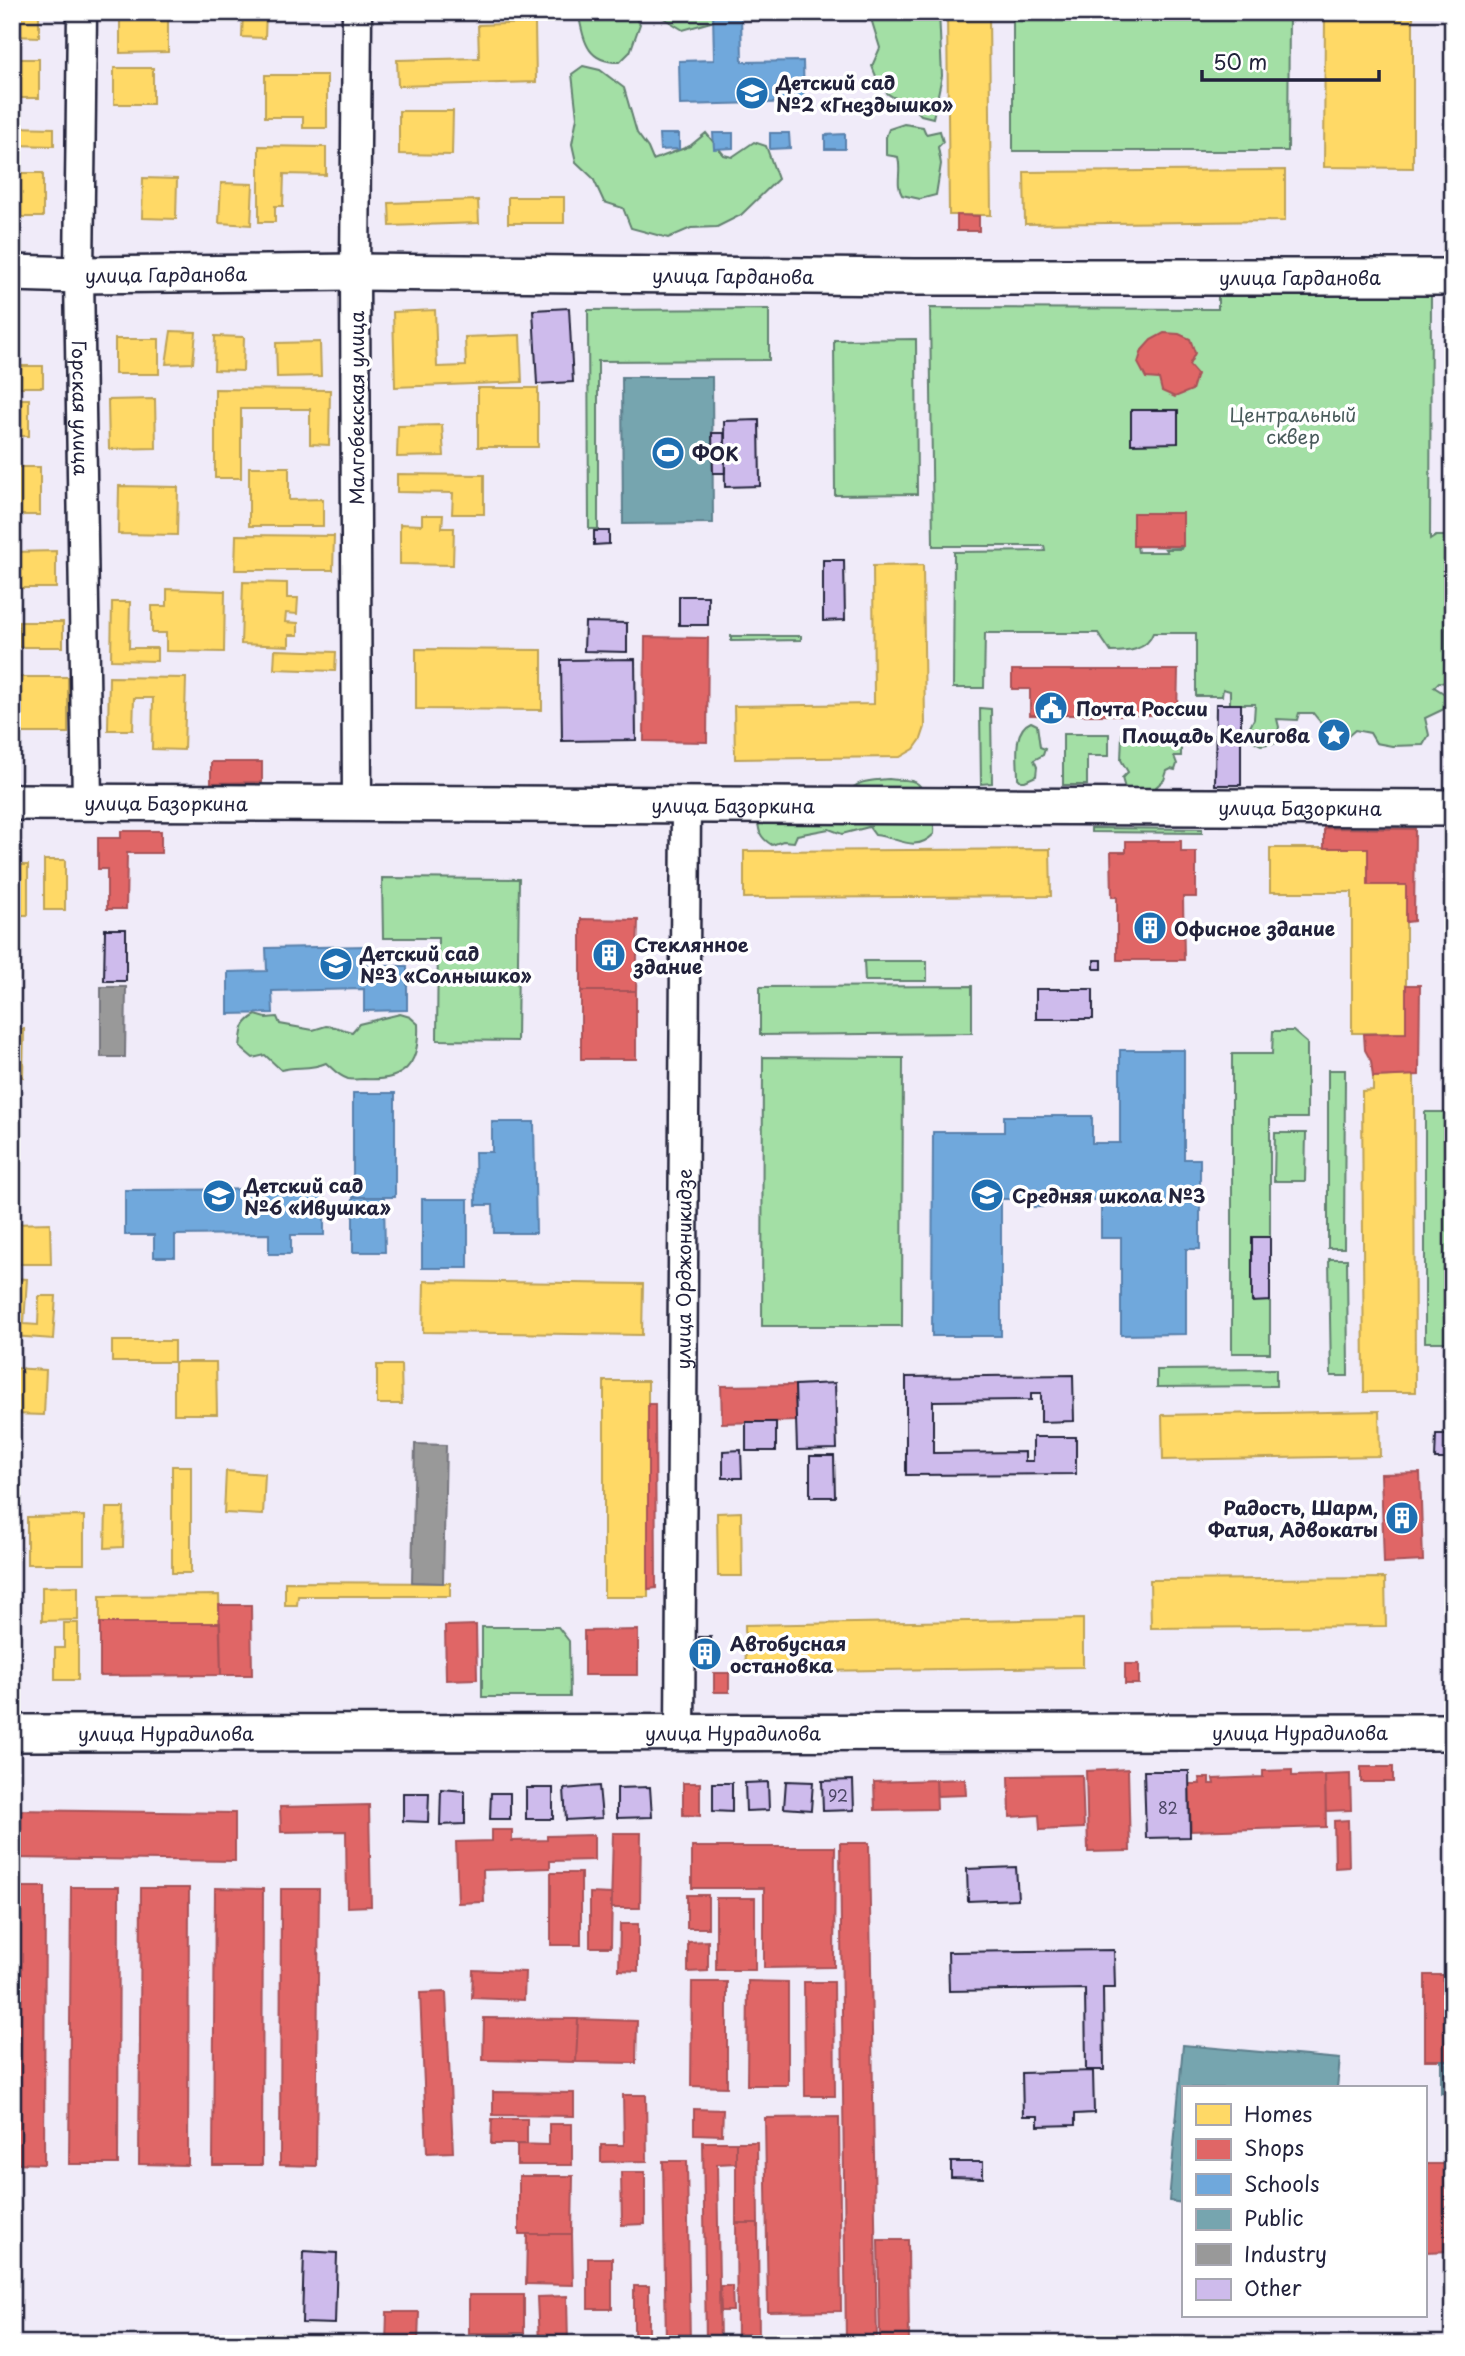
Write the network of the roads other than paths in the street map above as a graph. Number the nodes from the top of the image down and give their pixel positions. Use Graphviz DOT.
graph roads {
  1 [pos="82,12"];
  2 [pos="357,12"];
  3 [pos="355,272"];
  4 [pos="12,273"];
  5 [pos="79,275"];
  6 [pos="1453,277"];
  7 [pos="12,803"];
  8 [pos="87,803"];
  9 [pos="357,804"];
  10 [pos="686,805"];
  11 [pos="1453,808"];
  12 [pos="680,1732"];
  13 [pos="1453,1732"];
  14 [pos="12,1734"];
  1 -- 5 [label="street, Горская улица"];
  2 -- 3 [label="street, Малгобекская улица"];
  3 -- 5 [label="street, улица Гарданова"];
  3 -- 6 [label="street, улица Гарданова"];
  3 -- 9 [label="street, Малгобекская улица"];
  4 -- 5 [label="street, улица Гарданова"];
  5 -- 8 [label="street, Горская улица"];
  7 -- 8 [label="street, улица Базоркина"];
  8 -- 9 [label="street, улица Базоркина"];
  9 -- 10 [label="street, улица Базоркина"];
  10 -- 11 [label="street, улица Базоркина"];
  10 -- 12 [label="street, улица Орджоникидзе"];
  12 -- 13 [label="street, улица Нурадилова"];
  12 -- 14 [label="street, улица Нурадилова"];
}
